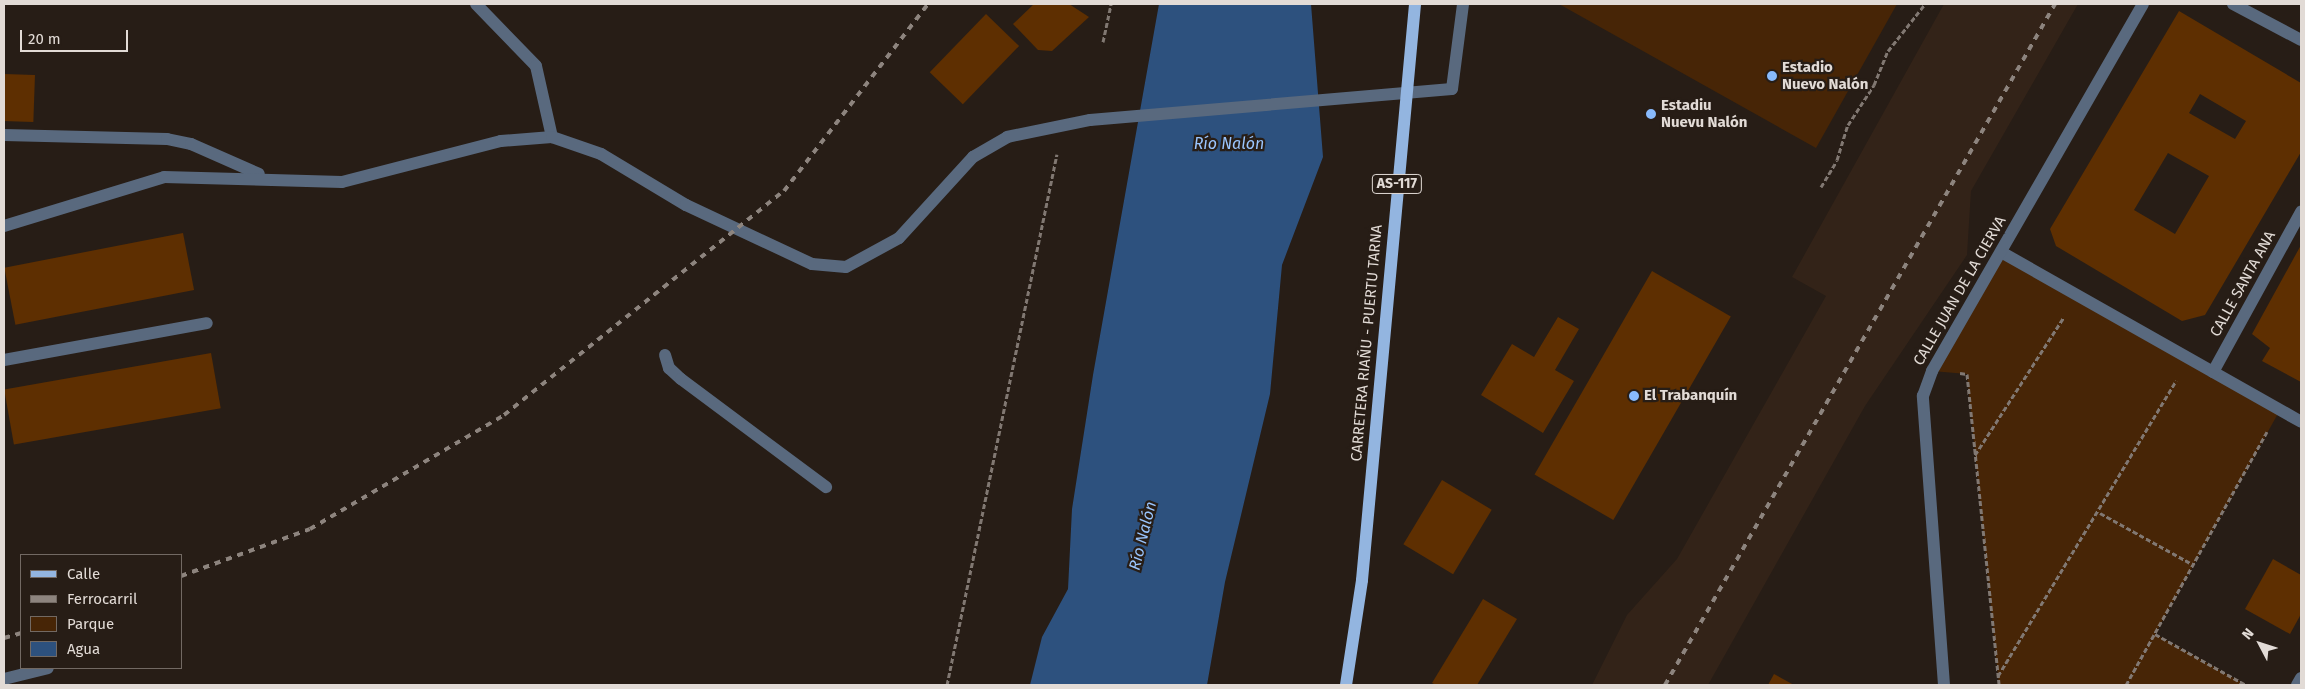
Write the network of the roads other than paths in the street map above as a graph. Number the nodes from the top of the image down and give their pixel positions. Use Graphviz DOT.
graph roads {
  1 [pos="476,4"];
  2 [pos="1415,4"];
  3 [pos="1463,4"];
  4 [pos="2142,4"];
  5 [pos="2234,4"];
  6 [pos="2301,40"];
  7 [pos="4,135"];
  8 [pos="552,137"];
  9 [pos="266,177"];
  10 [pos="2301,212"];
  11 [pos="4,226"];
  12 [pos="2001,252"];
  13 [pos="207,323"];
  14 [pos="665,355"];
  15 [pos="4,360"];
  16 [pos="2213,372"];
  17 [pos="2301,422"];
  18 [pos="826,487"];
  19 [pos="44,669"];
  20 [pos="2301,678"];
  21 [pos="4,679"];
  22 [pos="1346,685"];
  23 [pos="1944,685"];
  24 [pos="2297,685"];
  1 -- 8 [label="street"];
  2 -- 22 [label="main road, CARRETERA RIAÑU - PUERTU TARNA / AS-117"];
  3 -- 8 [label="street"];
  4 -- 12 [label="street, CALLE JUAN DE LA CIERVA"];
  5 -- 6 [label="street"];
  7 -- 9 [label="street"];
  8 -- 9 [label="street"];
  9 -- 11 [label="street"];
  10 -- 16 [label="street, CALLE SANTA ANA"];
  12 -- 16 [label="street"];
  12 -- 23 [label="street, CALLE JUAN DE LA CIERVA"];
  13 -- 15 [label="street"];
  14 -- 18 [label="street"];
  16 -- 17 [label="street"];
  19 -- 21 [label="street"];
  20 -- 24 [label="street"];
}
